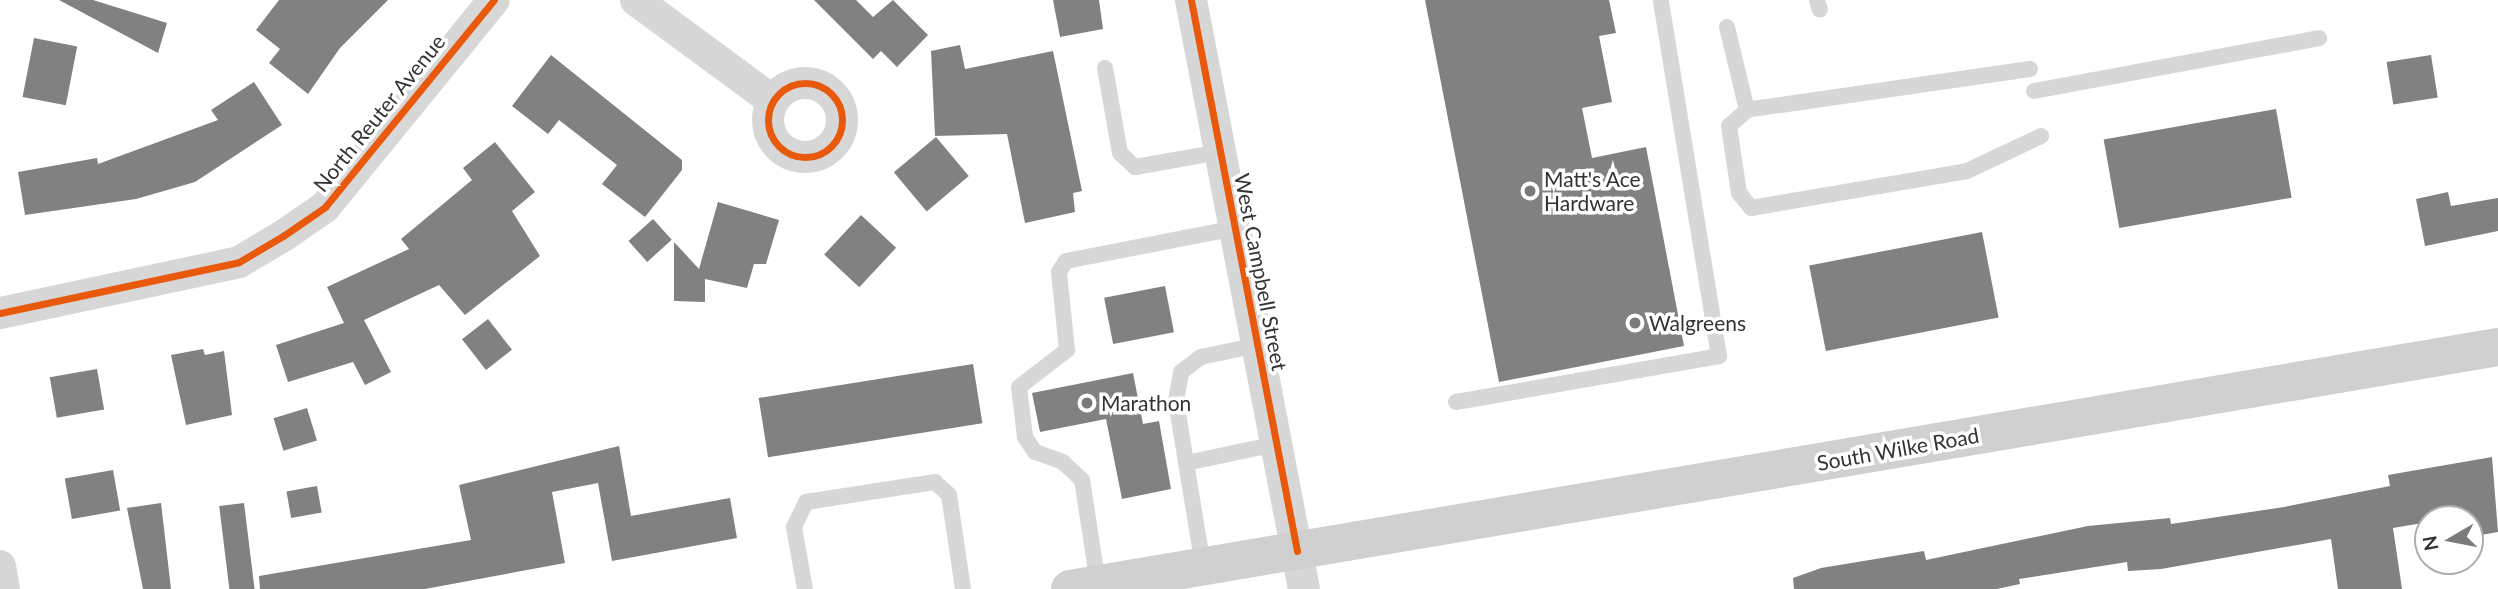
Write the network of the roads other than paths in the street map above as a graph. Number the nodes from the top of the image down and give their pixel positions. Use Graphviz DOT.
graph roads {
  1 [pos="494,0"];
  2 [pos="636,0"];
  3 [pos="1191,0"];
  4 [pos="1661,0"];
  5 [pos="1727,27"];
  6 [pos="2319,38"];
  7 [pos="1105,68"];
  8 [pos="2030,69"];
  9 [pos="2034,91"];
  10 [pos="773,101"];
  11 [pos="1747,110"];
  12 [pos="2042,136"];
  13 [pos="1220,152"];
  14 [pos="1235,228"];
  15 [pos="0,313"];
  16 [pos="1258,345"];
  17 [pos="2498,346"];
  18 [pos="1456,402"];
  19 [pos="1276,444"];
  20 [pos="1186,463"];
  21 [pos="1297,551"];
  22 [pos="0,566"];
  23 [pos="1203,566"];
  24 [pos="1084,587"];
  25 [pos="4,589"];
  26 [pos="805,589"];
  27 [pos="963,589"];
  28 [pos="1304,589"];
  1 -- 15 [label="street, North Reuter Avenue"];
  2 -- 10 [label="street"];
  3 -- 13 [label="street, West Campbell Street"];
  4 -- 18 [label="lane"];
  5 -- 11 [label="lane"];
  6 -- 9 [label="lane"];
  7 -- 13 [label="lane"];
  8 -- 11 [label="lane"];
  11 -- 12 [label="lane"];
  13 -- 14 [label="street, West Campbell Street"];
  14 -- 16 [label="street, West Campbell Street"];
  14 -- 24 [label="lane"];
  16 -- 19 [label="street, West Campbell Street"];
  16 -- 20 [label="lane"];
  17 -- 21 [label="main road, South Wilke Road"];
  19 -- 20 [label="lane"];
  19 -- 21 [label="street, West Campbell Street"];
  20 -- 23 [label="lane"];
  21 -- 23 [label="main road, South Wilke Road"];
  21 -- 28 [label="street, West Campbell Street"];
  22 -- 25 [label="street"];
  23 -- 24 [label="main road, South Wilke Road"];
  26 -- 27 [label="lane"];
}
